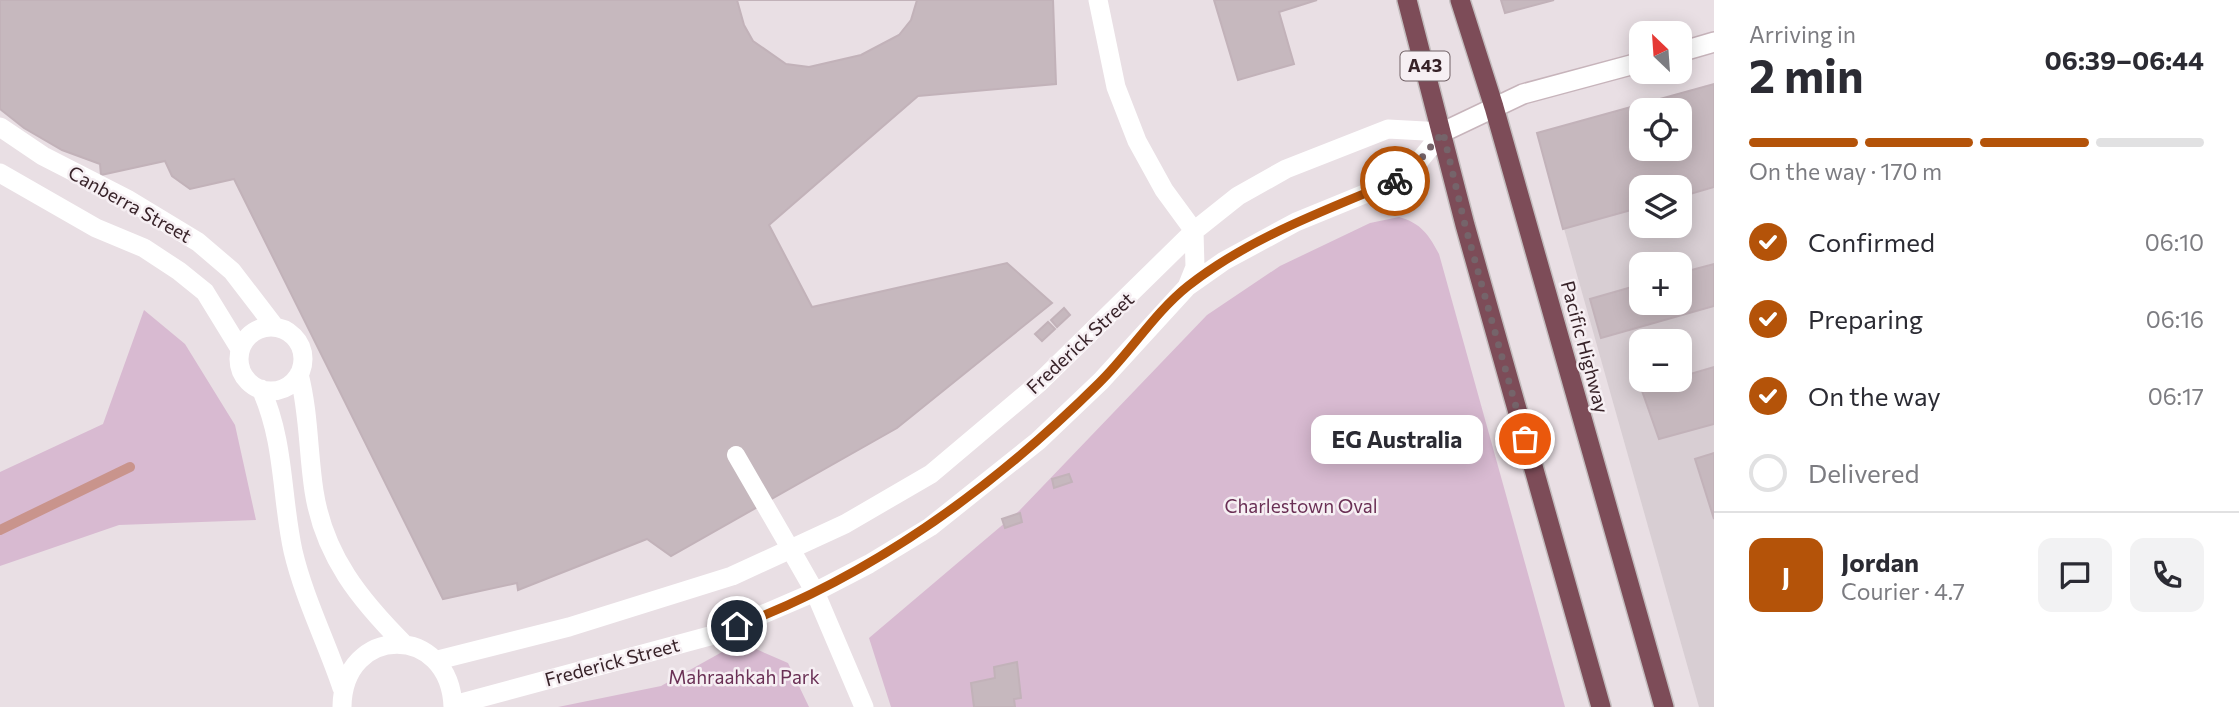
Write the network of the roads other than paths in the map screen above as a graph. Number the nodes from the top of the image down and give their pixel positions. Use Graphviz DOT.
graph roads {
  1 [pos="1098,0"];
  2 [pos="1407,0"];
  3 [pos="1460,0"];
  4 [pos="1714,43"];
  5 [pos="1692,49"];
  6 [pos="1629,65"];
  7 [pos="1494,107"];
  8 [pos="0,127"];
  9 [pos="1443,132"];
  10 [pos="0,173"];
  11 [pos="1194,231"];
  12 [pos="1188,286"];
  13 [pos="275,327"];
  14 [pos="240,349"];
  15 [pos="299,374"];
  16 [pos="261,389"];
  17 [pos="736,455"];
  18 [pos="791,550"];
  19 [pos="815,592"];
  20 [pos="405,645"];
  21 [pos="438,660"];
  22 [pos="342,698"];
  23 [pos="453,706"];
  24 [pos="864,707"];
  25 [pos="1601,707"];
  26 [pos="1664,707"];
  1 -- 11 [label="street"];
  2 -- 9 [label="highway, A43"];
  3 -- 7 [label="highway, Pacific Highway / A43"];
  4 -- 5 [label="street"];
  6 -- 7 [label="street, Frederick Street"];
  7 -- 9 [label="street, Frederick Street"];
  7 -- 26 [label="highway, Pacific Highway / A43"];
  8 -- 13 [label="street, Canberra Street"];
  9 -- 11 [label="street, Frederick Street"];
  9 -- 12 [label="street, Frederick Street"];
  9 -- 25 [label="highway, A43"];
  10 -- 14 [label="street, Canberra Street"];
  11 -- 12 [label="street"];
  11 -- 18 [label="street, Frederick Street"];
  12 -- 19 [label="street, Frederick Street"];
  13 -- 14 [label="street"];
  13 -- 15 [label="street"];
  14 -- 16 [label="street"];
  15 -- 16 [label="street"];
  15 -- 20 [label="street"];
  16 -- 22 [label="street"];
  17 -- 18 [label="lane"];
  18 -- 19 [label="street"];
  18 -- 21 [label="street, Frederick Street"];
  19 -- 23 [label="street, Frederick Street"];
  19 -- 24 [label="street"];
  20 -- 21 [label="street"];
  20 -- 22 [label="street"];
  21 -- 23 [label="street"];
}
